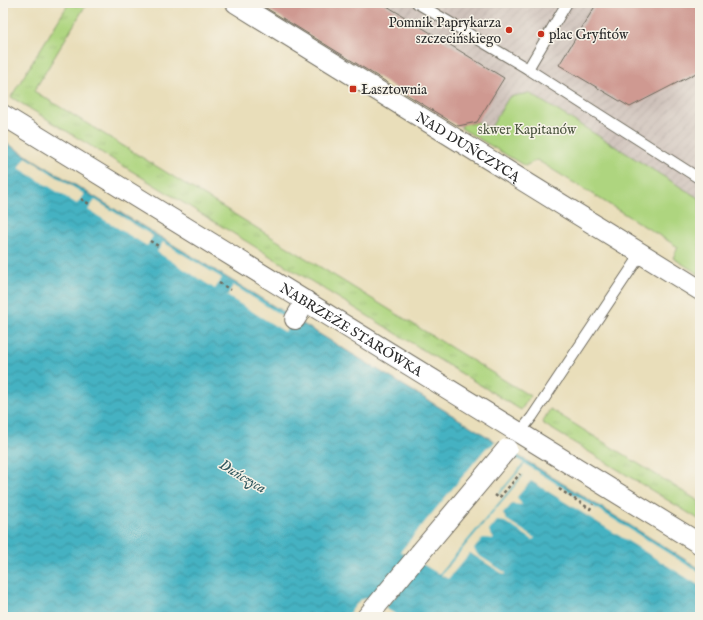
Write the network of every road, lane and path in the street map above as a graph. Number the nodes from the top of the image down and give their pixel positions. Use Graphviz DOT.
graph roads {
  1 [pos="236,3"];
  2 [pos="417,3"];
  3 [pos="567,3"];
  4 [pos="528,69"];
  5 [pos="3,115"];
  6 [pos="700,179"];
  7 [pos="81,199"];
  8 [pos="91,205"];
  9 [pos="150,241"];
  10 [pos="160,247"];
  11 [pos="641,254"];
  12 [pos="219,283"];
  13 [pos="230,290"];
  14 [pos="700,290"];
  15 [pos="306,301"];
  16 [pos="295,319"];
  17 [pos="520,432"];
  18 [pos="520,474"];
  19 [pos="559,489"];
  20 [pos="492,492"];
  21 [pos="590,509"];
  22 [pos="700,544"];
  23 [pos="367,617"];
  1 -- 11 [label="street, NAD DUŃCZYCĄ"];
  2 -- 4 [label="lane"];
  3 -- 4 [label="lane"];
  4 -- 6 [label="lane"];
  5 -- 15 [label="street, NABRZEŻE STARÓWKA"];
  7 -- 8 [label="path"];
  9 -- 10 [label="path"];
  11 -- 14 [label="street, NAD DUŃCZYCĄ"];
  11 -- 17 [label="lane"];
  12 -- 13 [label="path"];
  15 -- 16 [label="street"];
  15 -- 17 [label="street, NABRZEŻE STARÓWKA"];
  17 -- 22 [label="street, NABRZEŻE STARÓWKA"];
  17 -- 23 [label="street, bridge"];
  18 -- 20 [label="path"];
  19 -- 21 [label="path"];
}
